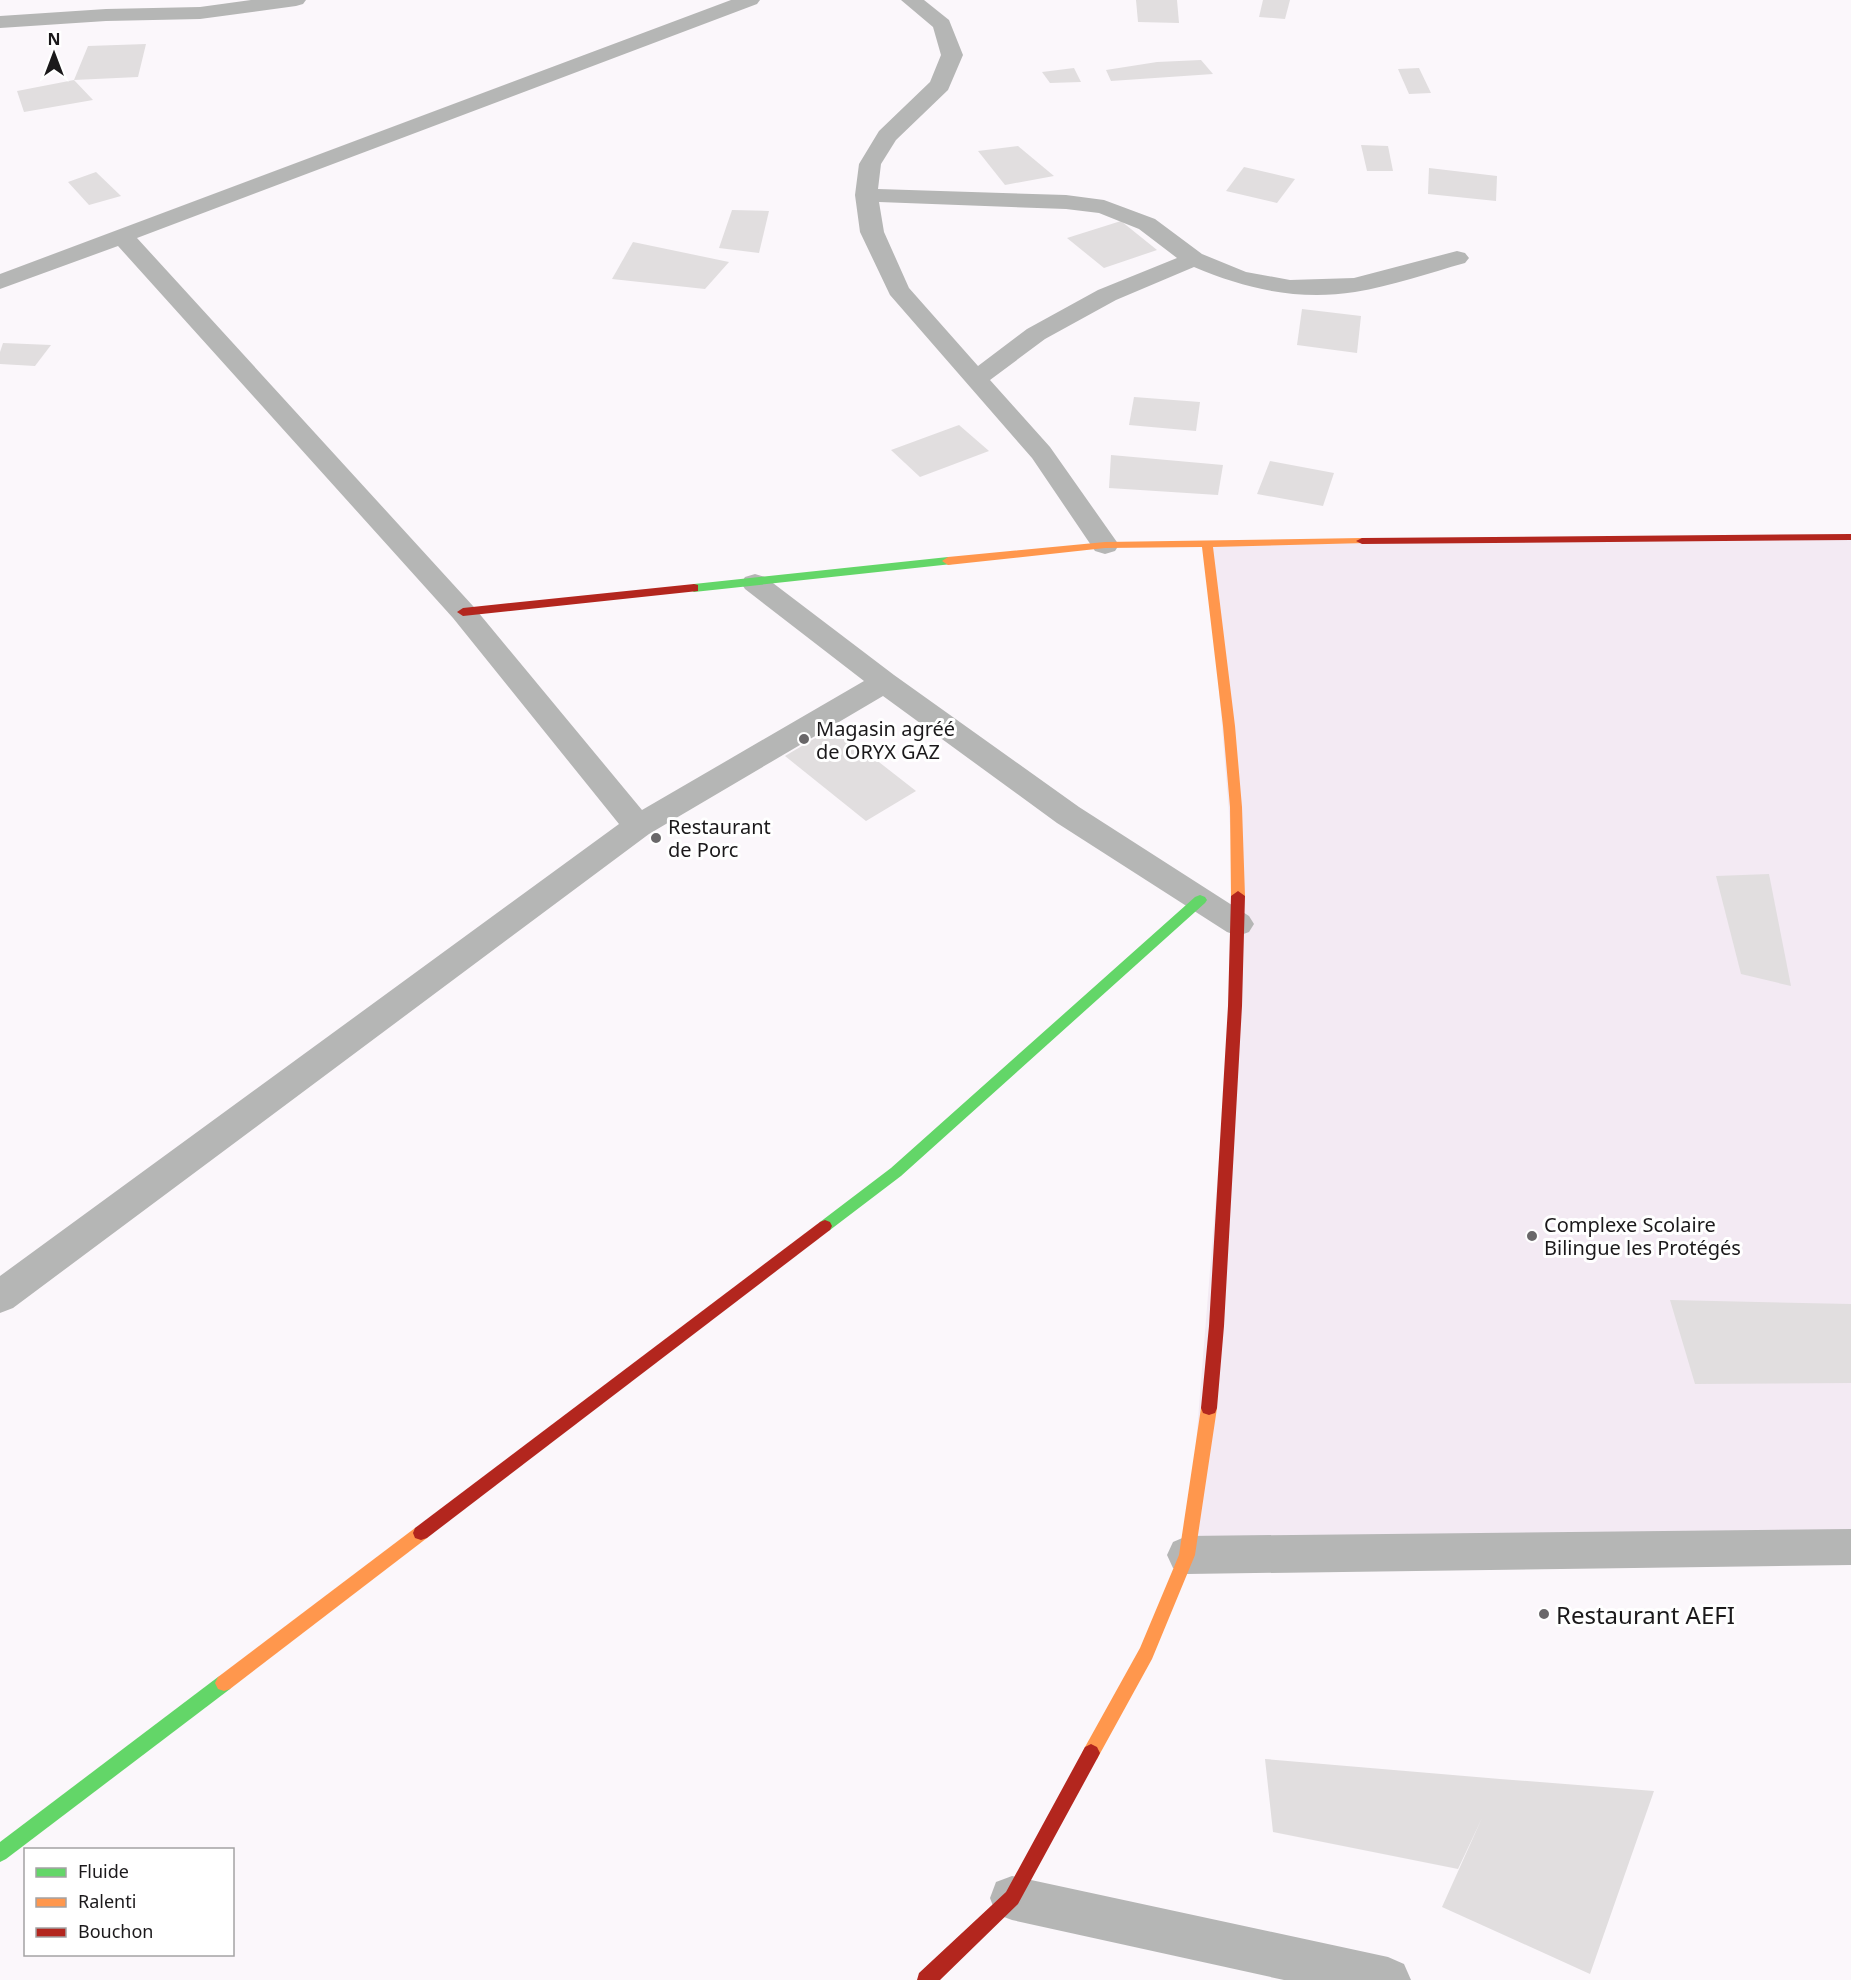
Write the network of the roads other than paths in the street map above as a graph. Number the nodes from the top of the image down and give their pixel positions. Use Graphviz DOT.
graph roads {
  1 [pos="296,0"];
  2 [pos="750,0"];
  3 [pos="911,0"];
  4 [pos="0,22"];
  5 [pos="866,195"];
  6 [pos="123,237"];
  7 [pos="1194,258"];
  8 [pos="1457,258"];
  9 [pos="0,282"];
  10 [pos="977,378"];
  11 [pos="1851,537"];
  12 [pos="1207,542"];
  13 [pos="1106,545"];
  14 [pos="755,583"];
  15 [pos="463,612"];
  16 [pos="884,682"];
  17 [pos="638,826"];
  18 [pos="1200,900"];
  19 [pos="1238,924"];
  20 [pos="0,1297"];
  21 [pos="1851,1547"];
  22 [pos="1187,1555"];
  23 [pos="0,1853"];
  24 [pos="1012,1898"];
  25 [pos="926,1980"];
  26 [pos="1388,1980"];
  1 -- 4 [label="street"];
  2 -- 6 [label="street"];
  3 -- 5 [label="street"];
  5 -- 7 [label="street"];
  5 -- 10 [label="street"];
  6 -- 9 [label="street"];
  6 -- 15 [label="street"];
  7 -- 8 [label="street"];
  7 -- 10 [label="street"];
  10 -- 13 [label="street"];
  11 -- 12 [label="street"];
  12 -- 13 [label="street"];
  12 -- 19 [label="street"];
  13 -- 14 [label="street"];
  14 -- 15 [label="street"];
  14 -- 16 [label="street"];
  15 -- 17 [label="street"];
  16 -- 17 [label="street"];
  16 -- 18 [label="street"];
  17 -- 20 [label="street"];
  18 -- 19 [label="street"];
  18 -- 23 [label="street"];
  19 -- 22 [label="street"];
  21 -- 22 [label="street"];
  22 -- 24 [label="street"];
  24 -- 25 [label="street"];
  24 -- 26 [label="street"];
}
